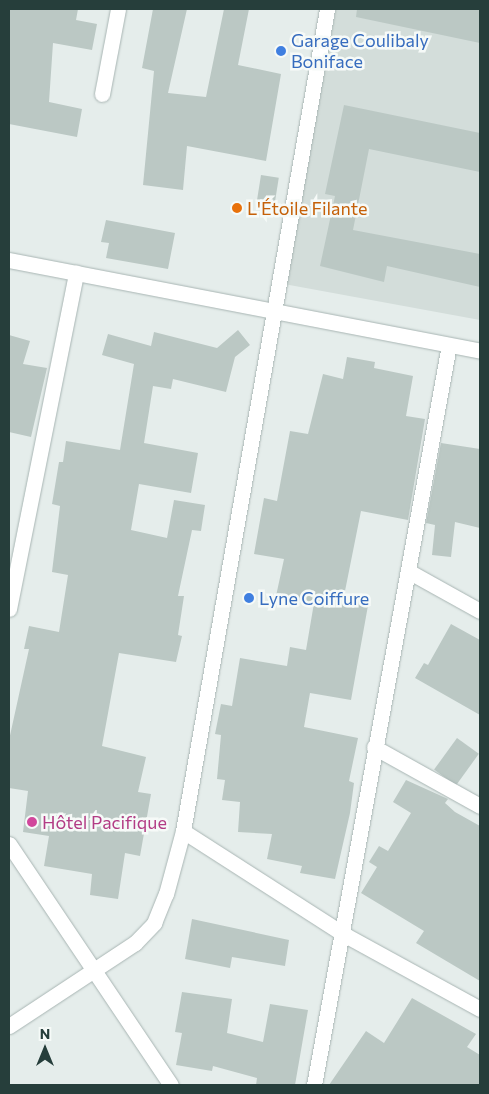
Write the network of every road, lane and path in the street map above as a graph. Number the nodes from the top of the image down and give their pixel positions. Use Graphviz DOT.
graph roads {
  1 [pos="118,9"];
  2 [pos="327,9"];
  3 [pos="102,94"];
  4 [pos="9,260"];
  5 [pos="76,273"];
  6 [pos="276,311"];
  7 [pos="449,345"];
  8 [pos="480,351"];
  9 [pos="408,571"];
  10 [pos="9,609"];
  11 [pos="480,611"];
  12 [pos="374,747"];
  13 [pos="480,806"];
  14 [pos="182,831"];
  15 [pos="9,844"];
  16 [pos="345,935"];
  17 [pos="97,970"];
  18 [pos="480,1009"];
  19 [pos="9,1026"];
  20 [pos="171,1085"];
  21 [pos="314,1085"];
  1 -- 3 [label="street"];
  2 -- 6 [label="street"];
  4 -- 5 [label="street"];
  5 -- 6 [label="street"];
  5 -- 10 [label="street"];
  6 -- 7 [label="street"];
  6 -- 14 [label="street"];
  7 -- 8 [label="street"];
  7 -- 9 [label="street"];
  9 -- 11 [label="street"];
  9 -- 12 [label="street"];
  12 -- 13 [label="street"];
  12 -- 16 [label="street"];
  14 -- 16 [label="street"];
  14 -- 17 [label="street"];
  15 -- 17 [label="street"];
  16 -- 18 [label="street"];
  16 -- 21 [label="street"];
  17 -- 19 [label="street"];
  17 -- 20 [label="street"];
}
